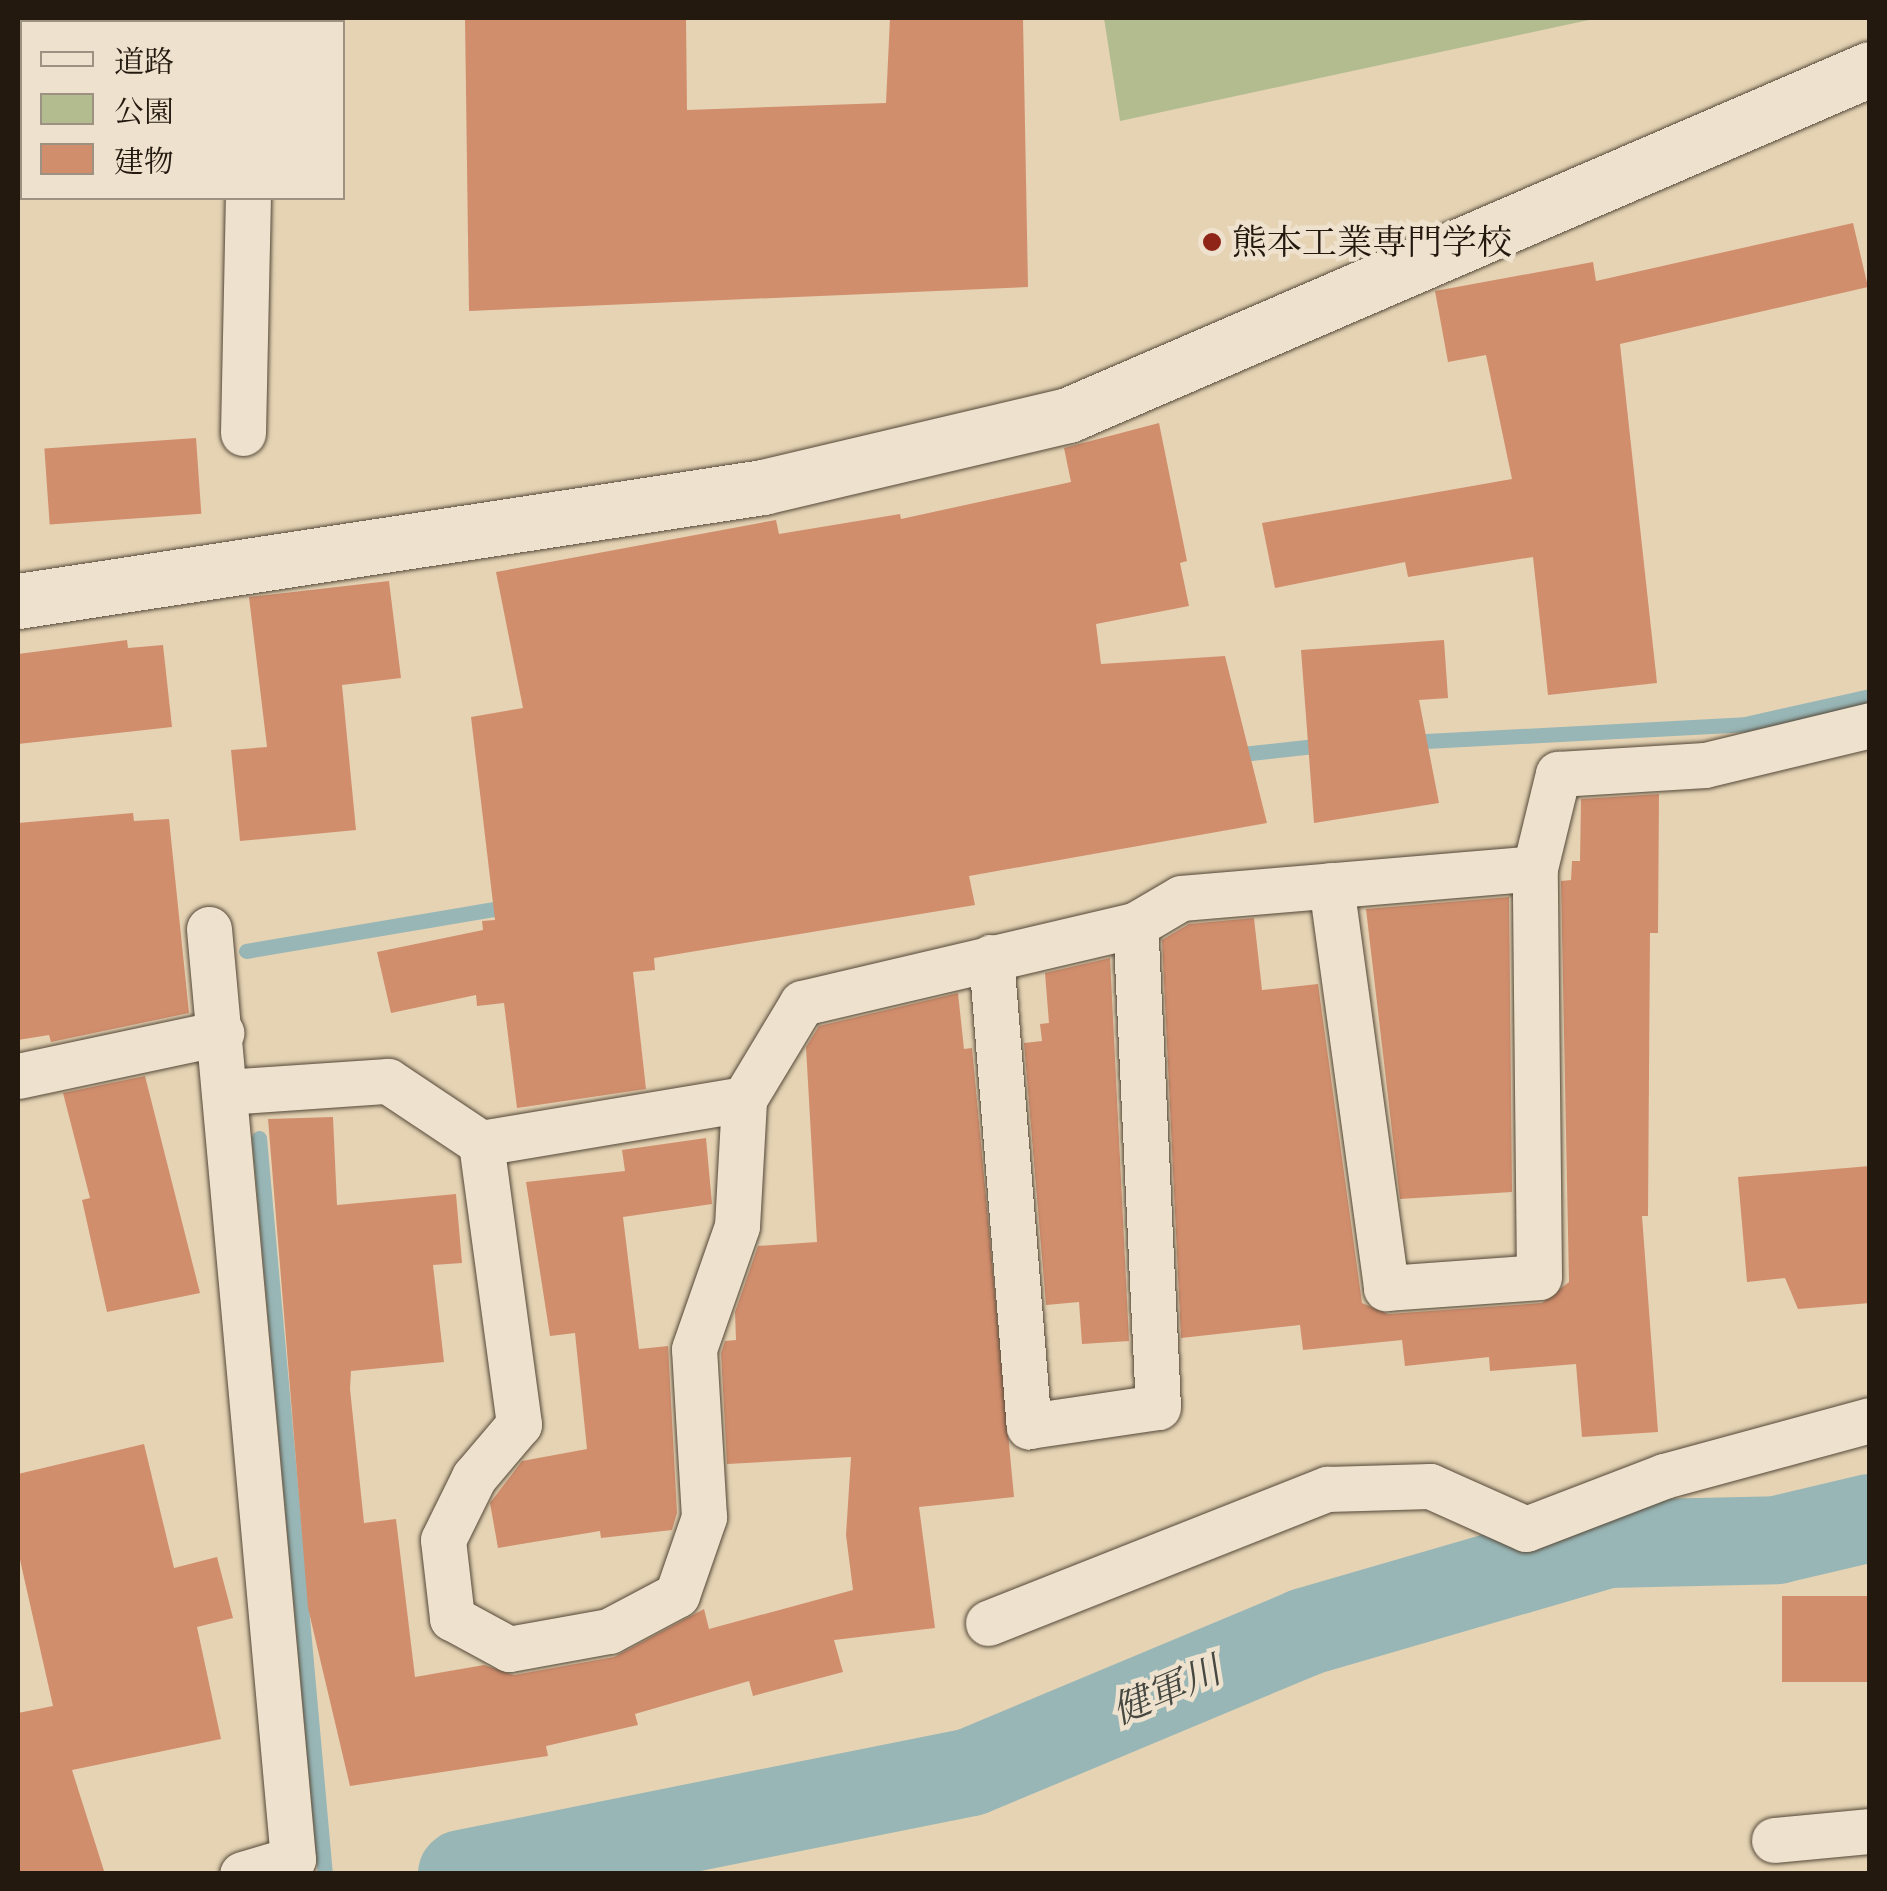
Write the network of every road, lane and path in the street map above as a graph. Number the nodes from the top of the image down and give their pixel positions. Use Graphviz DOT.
graph roads {
  1 [pos="1870,69"];
  2 [pos="248,200"];
  3 [pos="243,433"];
  4 [pos="18,601"];
  5 [pos="1870,724"];
  6 [pos="1535,868"];
  7 [pos="1331,885"];
  8 [pos="1135,925"];
  9 [pos="209,930"];
  10 [pos="992,957"];
  11 [pos="221,1033"];
  12 [pos="18,1076"];
  13 [pos="225,1092"];
  14 [pos="744,1099"];
  15 [pos="481,1142"];
  16 [pos="1870,1420"];
  17 [pos="988,1623"];
  18 [pos="1870,1832"];
  19 [pos="1774,1840"];
  20 [pos="242,1874"];
  1 -- 4 [label="street"];
  2 -- 3 [label="street"];
  5 -- 6 [label="street"];
  6 -- 7 [label="street"];
  6 -- 7 [label="street"];
  7 -- 8 [label="street"];
  8 -- 10 [label="street"];
  8 -- 10 [label="street"];
  9 -- 11 [label="street"];
  10 -- 14 [label="street"];
  11 -- 12 [label="street"];
  11 -- 13 [label="street"];
  13 -- 15 [label="street"];
  13 -- 20 [label="street"];
  14 -- 15 [label="street"];
  14 -- 15 [label="street"];
  16 -- 17 [label="street"];
  18 -- 19 [label="street"];
}
